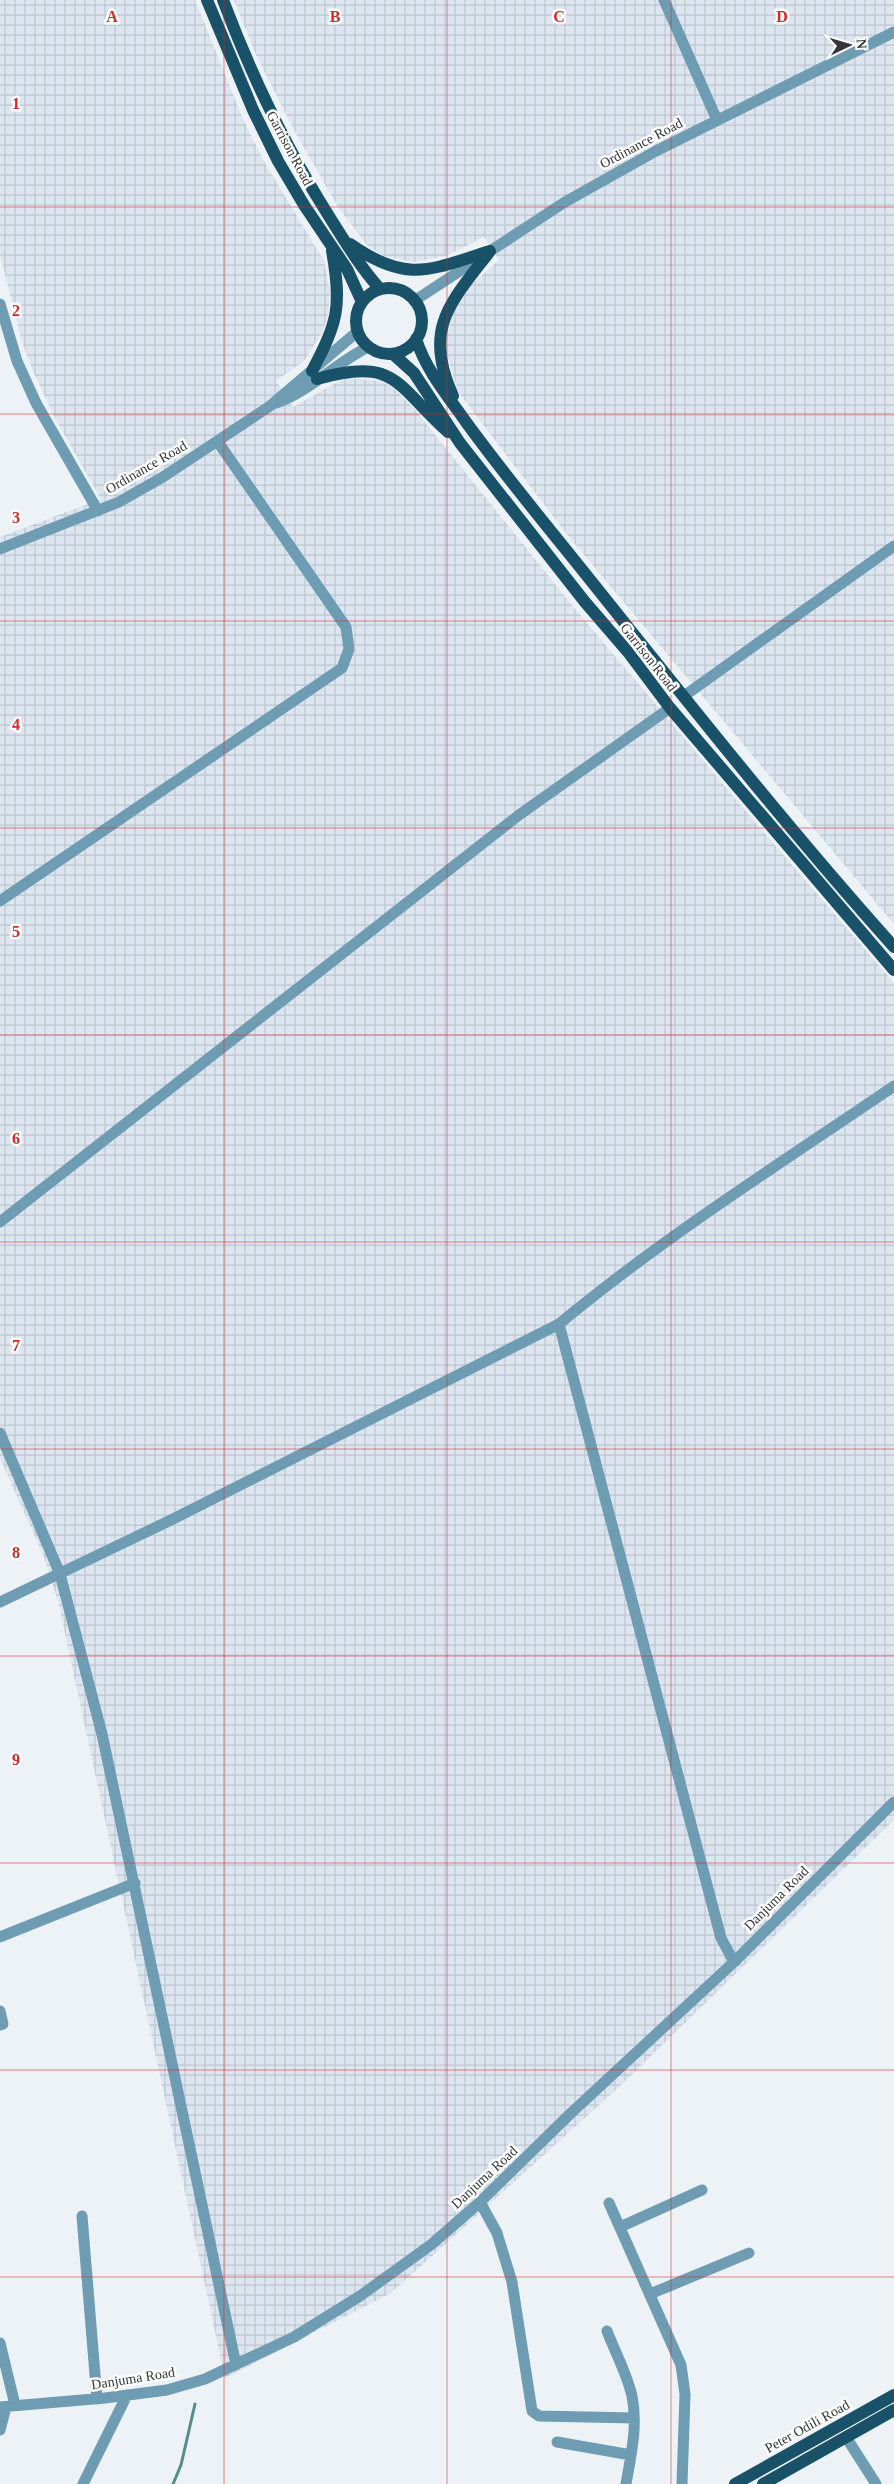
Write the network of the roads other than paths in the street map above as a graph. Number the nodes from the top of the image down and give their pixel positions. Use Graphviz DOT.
graph roads {
  1 [pos="207,0"];
  2 [pos="223,0"];
  3 [pos="664,0"];
  4 [pos="894,32"];
  5 [pos="717,120"];
  6 [pos="344,239"];
  7 [pos="332,248"];
  8 [pos="490,251"];
  9 [pos="380,289"];
  10 [pos="414,301"];
  11 [pos="362,302"];
  12 [pos="0,304"];
  13 [pos="358,332"];
  14 [pos="416,339"];
  15 [pos="368,347"];
  16 [pos="393,354"];
  17 [pos="315,375"];
  18 [pos="462,417"];
  19 [pos="218,442"];
  20 [pos="460,443"];
  21 [pos="98,511"];
  22 [pos="894,546"];
  23 [pos="0,549"];
  24 [pos="684,696"];
  25 [pos="670,708"];
  26 [pos="0,901"];
  27 [pos="894,947"];
  28 [pos="894,970"];
  29 [pos="894,1086"];
  30 [pos="0,1222"];
  31 [pos="559,1324"];
  32 [pos="0,1433"];
  33 [pos="60,1574"];
  34 [pos="0,1602"];
  35 [pos="894,1802"];
  36 [pos="135,1883"];
  37 [pos="0,1937"];
  38 [pos="734,1962"];
  39 [pos="0,2011"];
  40 [pos="0,2025"];
  41 [pos="702,2190"];
  42 [pos="480,2202"];
  43 [pos="609,2203"];
  44 [pos="82,2216"];
  45 [pos="620,2227"];
  46 [pos="748,2252"];
  47 [pos="650,2294"];
  48 [pos="607,2332"];
  49 [pos="0,2343"];
  50 [pos="236,2365"];
  51 [pos="127,2395"];
  52 [pos="894,2395"];
  53 [pos="98,2399"];
  54 [pos="7,2406"];
  55 [pos="894,2410"];
  56 [pos="634,2418"];
  57 [pos="0,2430"];
  58 [pos="846,2437"];
  59 [pos="557,2442"];
  60 [pos="631,2455"];
  61 [pos="83,2484"];
  62 [pos="626,2484"];
  63 [pos="682,2484"];
  64 [pos="735,2484"];
  65 [pos="763,2484"];
  66 [pos="876,2484"];
  1 -- 7 [label="main road, Garrison Road"];
  2 -- 6 [label="main road, Garrison Road"];
  3 -- 5 [label="street"];
  4 -- 5 [label="street, Ordinance Road"];
  5 -- 8 [label="street, Ordinance Road"];
  6 -- 8 [label="main road"];
  6 -- 9 [label="main road, Garrison Road"];
  7 -- 11 [label="main road, Garrison Road"];
  7 -- 17 [label="main road"];
  8 -- 10 [label="street, Ordinance Road"];
  8 -- 18 [label="main road"];
  9 -- 10 [label="main road"];
  9 -- 11 [label="main road"];
  10 -- 14 [label="main road"];
  11 -- 13 [label="main road"];
  12 -- 21 [label="street"];
  13 -- 15 [label="main road"];
  13 -- 17 [label="street, Ordinance Road"];
  14 -- 16 [label="main road"];
  14 -- 18 [label="main road, Garrison Road"];
  15 -- 16 [label="main road"];
  15 -- 17 [label="street, Ordinance Road"];
  16 -- 20 [label="main road, Garrison Road"];
  17 -- 19 [label="street, Ordinance Road"];
  17 -- 20 [label="main road"];
  18 -- 24 [label="main road, Garrison Road"];
  19 -- 21 [label="street, Ordinance Road"];
  19 -- 26 [label="street"];
  20 -- 25 [label="main road, Garrison Road"];
  21 -- 23 [label="street, Ordinance Road"];
  22 -- 24 [label="street"];
  24 -- 27 [label="main road, Garrison Road"];
  25 -- 28 [label="main road, Garrison Road"];
  25 -- 30 [label="street"];
  29 -- 31 [label="street"];
  31 -- 33 [label="street"];
  31 -- 38 [label="street"];
  32 -- 33 [label="street"];
  33 -- 34 [label="street"];
  33 -- 36 [label="street"];
  35 -- 38 [label="street, Danjuma Road"];
  36 -- 37 [label="street"];
  36 -- 50 [label="street"];
  38 -- 42 [label="street, Danjuma Road"];
  39 -- 40 [label="street"];
  41 -- 45 [label="street"];
  42 -- 50 [label="street, Danjuma Road"];
  42 -- 56 [label="street"];
  43 -- 45 [label="street"];
  44 -- 53 [label="street"];
  45 -- 47 [label="street"];
  46 -- 47 [label="street"];
  47 -- 63 [label="street"];
  48 -- 56 [label="street"];
  49 -- 54 [label="street"];
  50 -- 51 [label="street, Danjuma Road"];
  51 -- 53 [label="street, Danjuma Road"];
  51 -- 61 [label="street"];
  52 -- 64 [label="main road, Peter Odili Road"];
  53 -- 54 [label="street, Danjuma Road"];
  54 -- 57 [label="street"];
  55 -- 58 [label="main road, Peter Odili Road"];
  56 -- 60 [label="street"];
  58 -- 65 [label="main road, Peter Odili Road"];
  58 -- 66 [label="street"];
  59 -- 60 [label="street"];
  60 -- 62 [label="street"];
}
